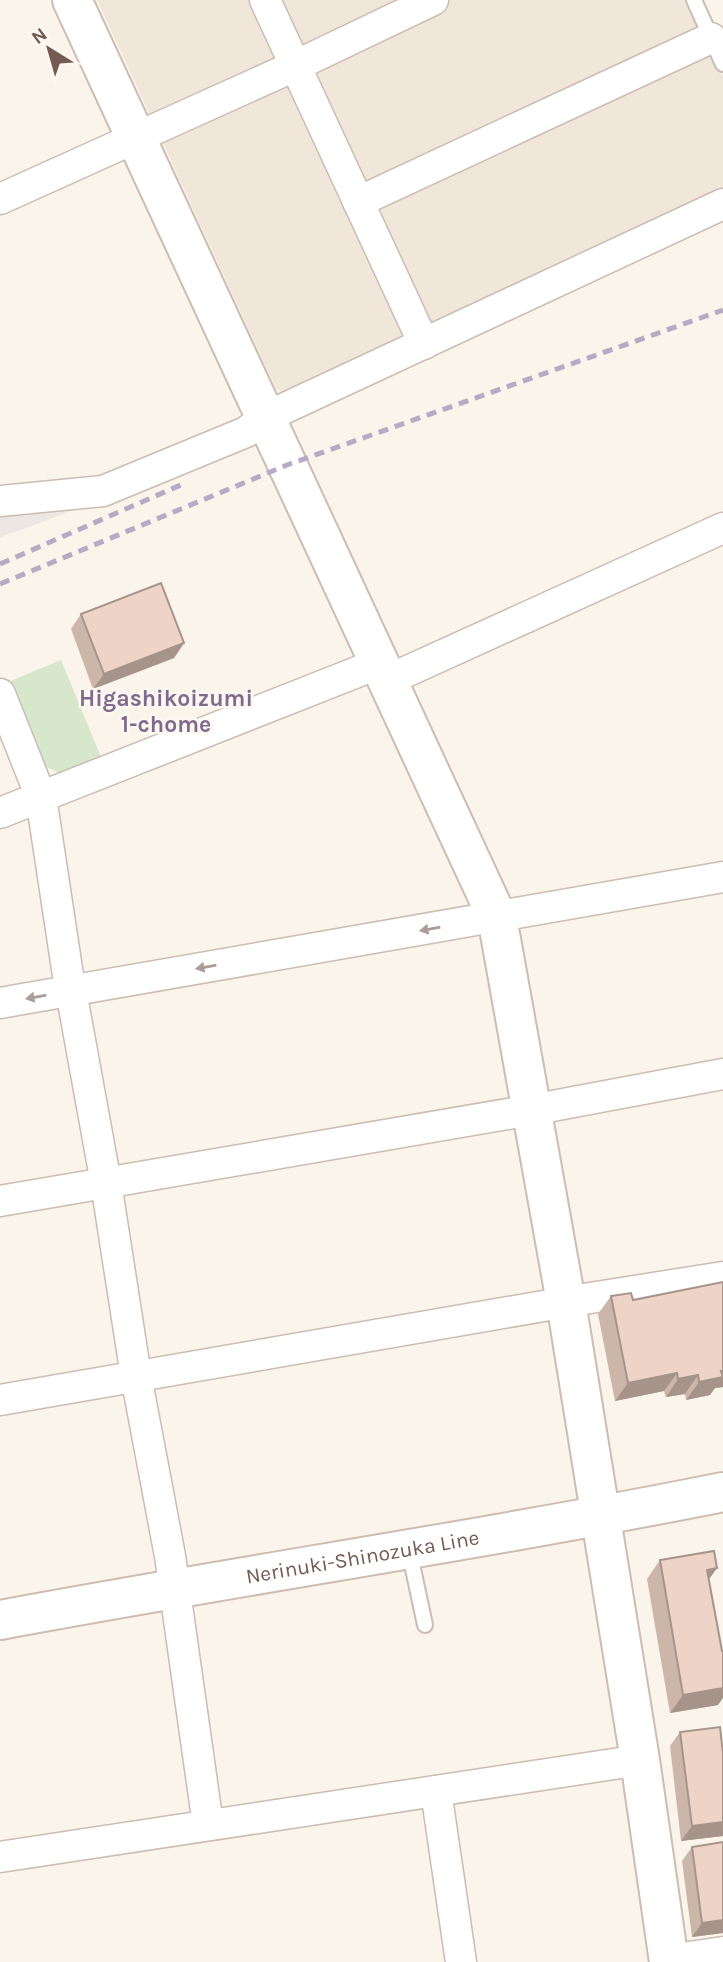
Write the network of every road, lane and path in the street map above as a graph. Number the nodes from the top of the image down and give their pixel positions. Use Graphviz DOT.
graph roads {
  1 [pos="72,0"];
  2 [pos="265,0"];
  3 [pos="433,0"];
  4 [pos="694,0"];
  5 [pos="717,51"];
  6 [pos="297,65"];
  7 [pos="136,136"];
  8 [pos="0,199"];
  9 [pos="358,202"];
  10 [pos="723,204"];
  11 [pos="424,344"];
  12 [pos="266,417"];
  13 [pos="0,501"];
  14 [pos="723,528"];
  15 [pos="384,672"];
  16 [pos="0,694"];
  17 [pos="41,797"];
  18 [pos="0,813"];
  19 [pos="723,877"];
  20 [pos="497,917"];
  21 [pos="71,990"];
  22 [pos="0,1003"];
  23 [pos="723,1074"];
  24 [pos="531,1110"];
  25 [pos="106,1183"];
  26 [pos="0,1201"];
  27 [pos="723,1277"];
  28 [pos="565,1302"];
  29 [pos="136,1376"];
  30 [pos="0,1400"];
  31 [pos="723,1492"];
  32 [pos="600,1517"];
  33 [pos="409,1549"];
  34 [pos="174,1588"];
  35 [pos="0,1620"];
  36 [pos="425,1625"];
  37 [pos="640,1760"];
  38 [pos="436,1791"];
  39 [pos="208,1825"];
  40 [pos="0,1857"];
  41 [pos="723,1951"];
  42 [pos="669,1961"];
  43 [pos="461,1962"];
  1 -- 7 [label="street"];
  2 -- 6 [label="street"];
  3 -- 6 [label="street"];
  4 -- 5 [label="lane"];
  5 -- 9 [label="street"];
  6 -- 7 [label="street"];
  6 -- 9 [label="street"];
  7 -- 8 [label="street"];
  7 -- 12 [label="street"];
  9 -- 11 [label="street"];
  10 -- 11 [label="street"];
  11 -- 12 [label="street"];
  12 -- 13 [label="street"];
  12 -- 15 [label="street"];
  14 -- 15 [label="street"];
  15 -- 17 [label="street"];
  15 -- 20 [label="street"];
  16 -- 17 [label="street"];
  17 -- 18 [label="street"];
  17 -- 21 [label="street"];
  19 -- 20 [label="street"];
  20 -- 21 [label="street, one-way"];
  20 -- 24 [label="street"];
  21 -- 22 [label="street, one-way"];
  21 -- 25 [label="street"];
  23 -- 24 [label="street"];
  24 -- 25 [label="street"];
  24 -- 28 [label="street"];
  25 -- 26 [label="street"];
  25 -- 29 [label="street"];
  27 -- 28 [label="street"];
  28 -- 29 [label="street"];
  28 -- 32 [label="street"];
  29 -- 30 [label="street"];
  29 -- 34 [label="street"];
  31 -- 32 [label="street, Nerinuki-Shinozuka Line"];
  32 -- 33 [label="street, Nerinuki-Shinozuka Line"];
  32 -- 37 [label="street"];
  33 -- 34 [label="street, Nerinuki-Shinozuka Line"];
  33 -- 36 [label="lane"];
  34 -- 35 [label="street, Nerinuki-Shinozuka Line"];
  34 -- 39 [label="street"];
  37 -- 38 [label="street"];
  37 -- 42 [label="street"];
  38 -- 39 [label="street"];
  38 -- 43 [label="street"];
  39 -- 40 [label="street"];
  41 -- 42 [label="street"];
}
